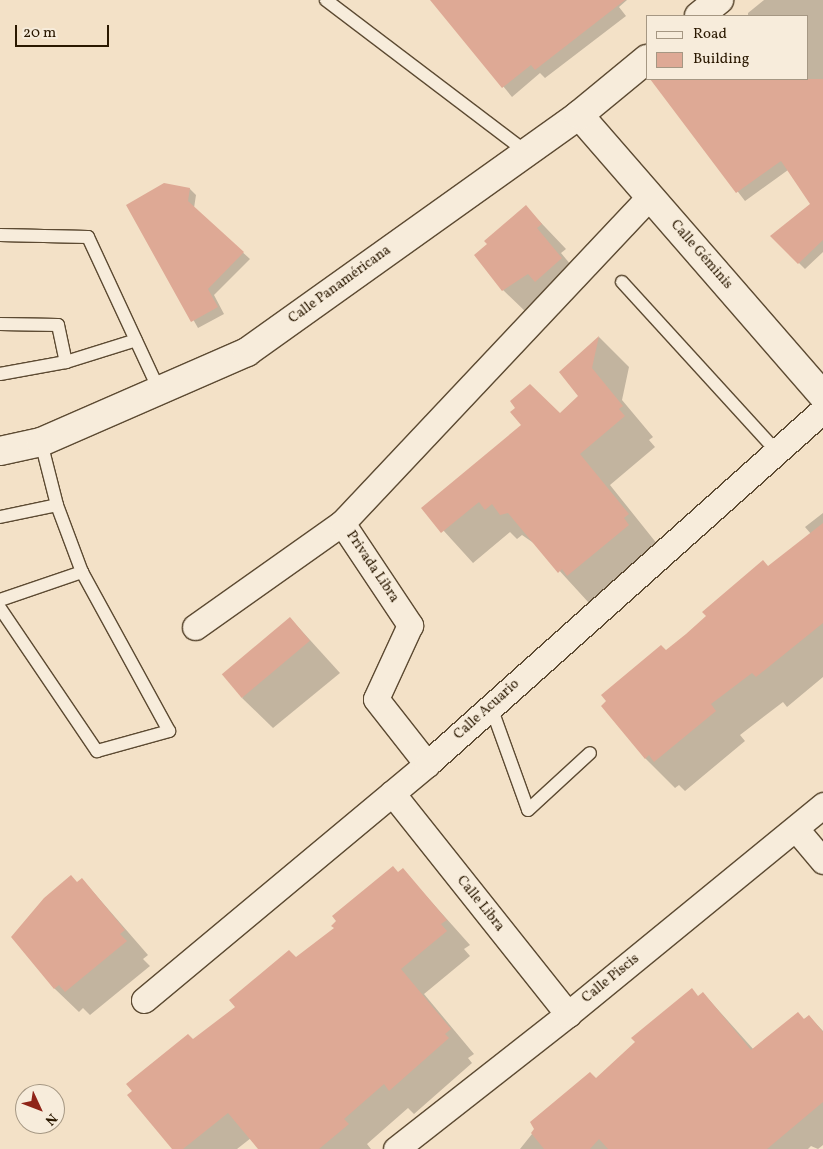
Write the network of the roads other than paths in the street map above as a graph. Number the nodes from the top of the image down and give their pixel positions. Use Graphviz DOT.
graph roads {
  1 [pos="326,0"];
  2 [pos="719,0"];
  3 [pos="700,15"];
  4 [pos="646,60"];
  5 [pos="578,115"];
  6 [pos="526,152"];
  7 [pos="650,196"];
  8 [pos="0,235"];
  9 [pos="622,282"];
  10 [pos="0,324"];
  11 [pos="136,340"];
  12 [pos="66,362"];
  13 [pos="0,374"];
  14 [pos="159,390"];
  15 [pos="823,396"];
  16 [pos="823,410"];
  17 [pos="41,442"];
  18 [pos="0,451"];
  19 [pos="777,452"];
  20 [pos="57,505"];
  21 [pos="0,517"];
  22 [pos="342,523"];
  23 [pos="82,572"];
  24 [pos="0,600"];
  25 [pos="0,608"];
  26 [pos="195,627"];
  27 [pos="491,707"];
  28 [pos="590,753"];
  29 [pos="427,764"];
  30 [pos="392,793"];
  31 [pos="823,805"];
  32 [pos="796,828"];
  33 [pos="823,861"];
  34 [pos="144,1000"];
  35 [pos="568,1014"];
  36 [pos="396,1149"];
  1 -- 6 [label="lane"];
  2 -- 3 [label="main road"];
  4 -- 5 [label="main road, Calle Panaméricana"];
  5 -- 6 [label="main road, Calle Panaméricana"];
  5 -- 7 [label="main road, Calle Géminis"];
  6 -- 14 [label="main road, Calle Panaméricana"];
  7 -- 15 [label="main road, Calle Géminis"];
  7 -- 22 [label="street"];
  8 -- 11 [label="lane"];
  9 -- 19 [label="lane"];
  10 -- 12 [label="lane"];
  11 -- 12 [label="lane"];
  11 -- 14 [label="lane"];
  12 -- 13 [label="lane"];
  14 -- 17 [label="main road, Calle Panaméricana"];
  16 -- 19 [label="street, Calle Acuario"];
  17 -- 18 [label="main road, Calle Panaméricana"];
  17 -- 20 [label="lane"];
  19 -- 27 [label="street, Calle Acuario"];
  20 -- 21 [label="lane"];
  20 -- 23 [label="lane"];
  22 -- 26 [label="street, Privada Libra"];
  22 -- 29 [label="street, Privada Libra"];
  23 -- 24 [label="lane"];
  23 -- 25 [label="lane"];
  27 -- 28 [label="lane"];
  27 -- 29 [label="street, Calle Acuario"];
  29 -- 30 [label="street, Calle Acuario"];
  30 -- 34 [label="street, Calle Acuario"];
  30 -- 35 [label="street, Calle Libra"];
  31 -- 32 [label="street, Calle Piscis"];
  32 -- 33 [label="street"];
  32 -- 35 [label="street, Calle Piscis"];
  35 -- 36 [label="street, Calle Piscis"];
}
